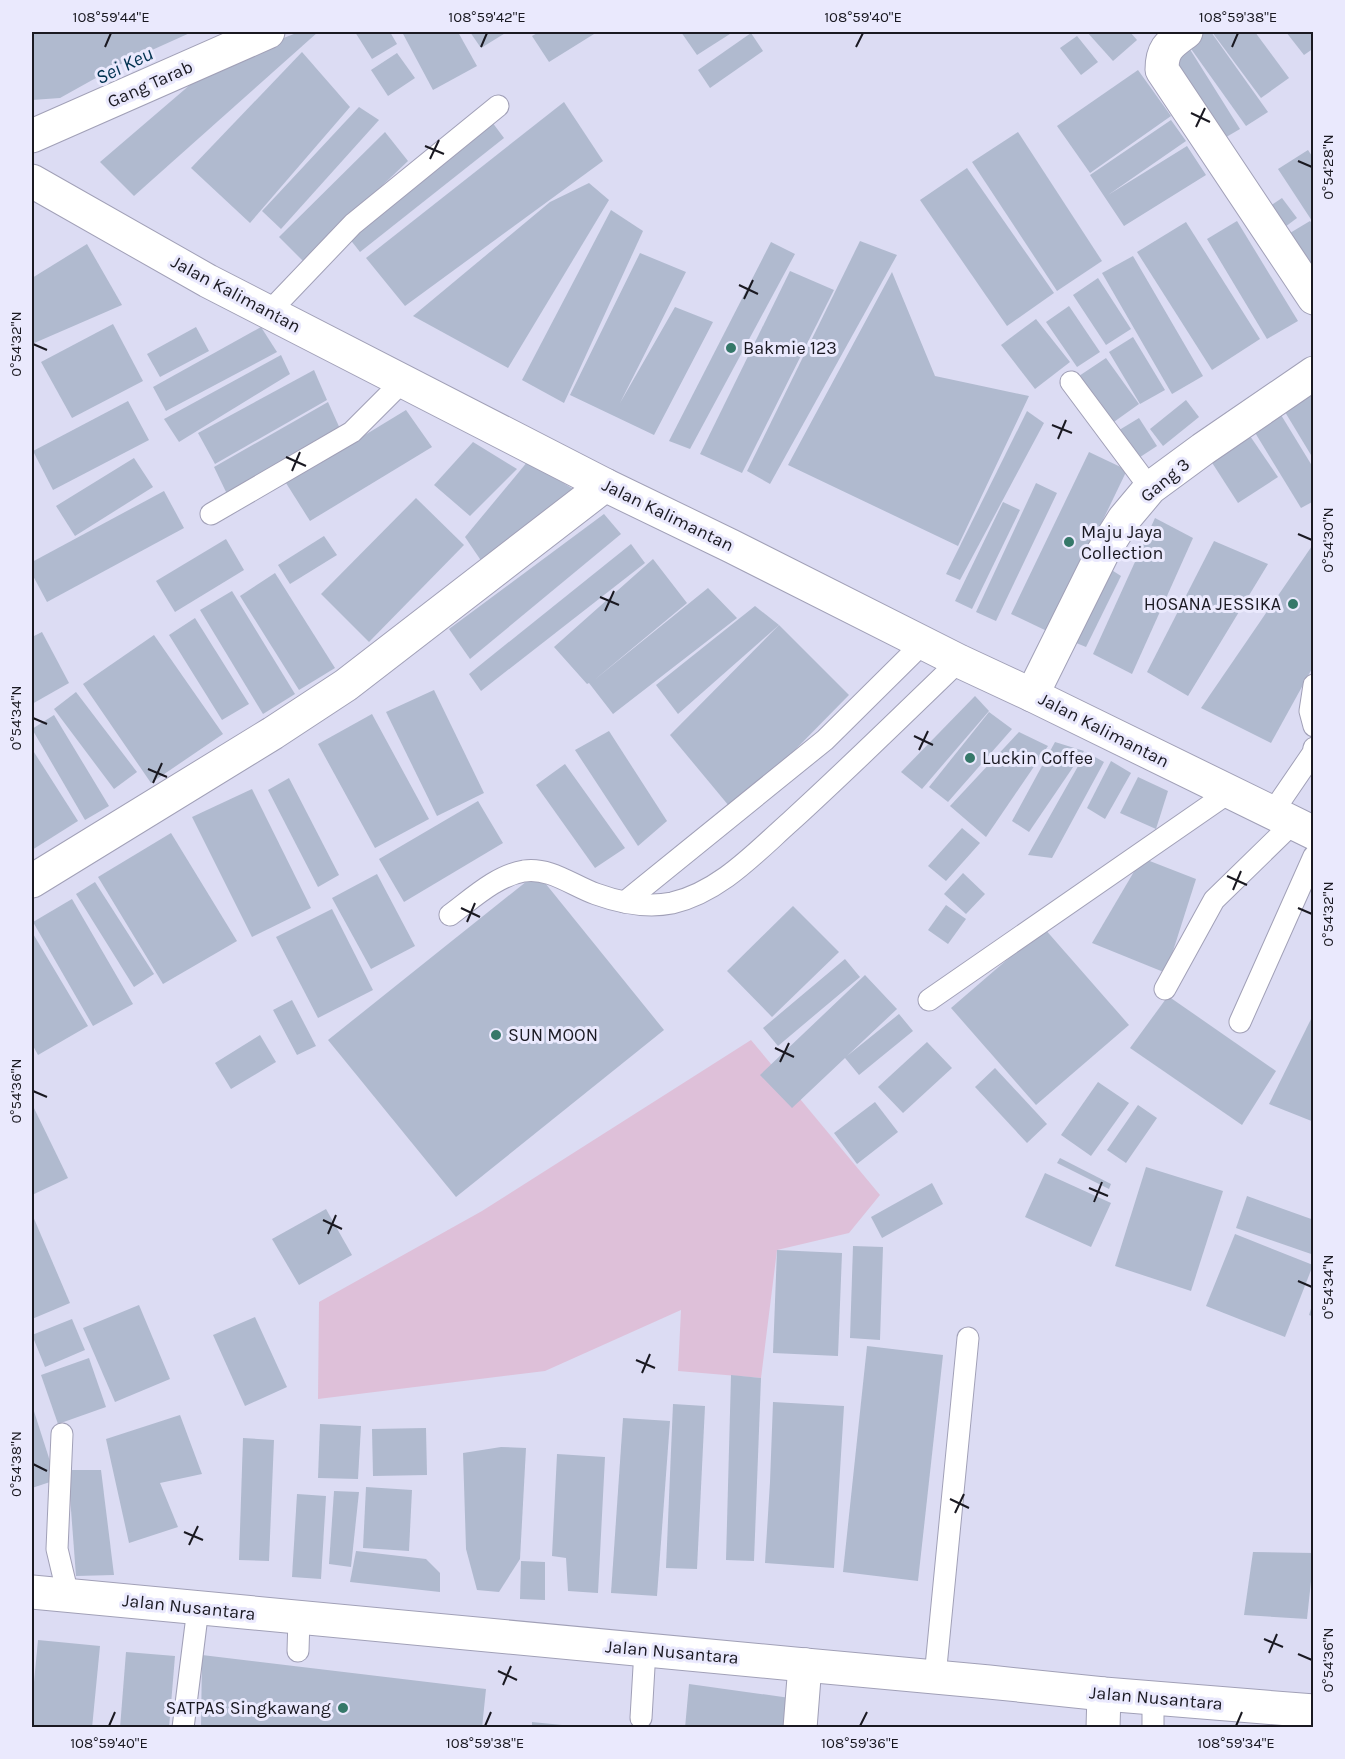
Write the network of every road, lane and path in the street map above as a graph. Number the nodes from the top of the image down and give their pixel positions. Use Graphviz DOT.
graph roads {
  1 [pos="268,32"];
  2 [pos="1186,32"];
  3 [pos="498,106"];
  4 [pos="32,136"];
  5 [pos="32,181"];
  6 [pos="1314,298"];
  7 [pos="269,312"];
  8 [pos="1314,374"];
  9 [pos="403,381"];
  10 [pos="1071,382"];
  11 [pos="605,485"];
  12 [pos="1150,488"];
  13 [pos="211,513"];
  14 [pos="924,642"];
  15 [pos="960,661"];
  16 [pos="1314,685"];
  17 [pos="1032,695"];
  18 [pos="1314,726"];
  19 [pos="1314,748"];
  20 [pos="1228,793"];
  21 [pos="1293,823"];
  22 [pos="1314,856"];
  23 [pos="32,881"];
  24 [pos="625,902"];
  25 [pos="450,915"];
  26 [pos="1165,989"];
  27 [pos="929,1000"];
  28 [pos="1240,1022"];
  29 [pos="968,1338"];
  30 [pos="62,1434"];
  31 [pos="32,1592"];
  32 [pos="68,1595"];
  33 [pos="198,1608"];
  34 [pos="299,1618"];
  35 [pos="645,1650"];
  36 [pos="298,1651"];
  37 [pos="805,1665"];
  38 [pos="935,1677"];
  39 [pos="1104,1694"];
  40 [pos="1314,1711"];
  41 [pos="1153,1713"];
  42 [pos="641,1718"];
  43 [pos="183,1728"];
  44 [pos="800,1728"];
  45 [pos="1103,1728"];
  1 -- 4 [label="street, Gang Tarab"];
  2 -- 6 [label="street"];
  3 -- 7 [label="lane"];
  5 -- 7 [label="street, Jalan Kalimantan"];
  7 -- 9 [label="street, Jalan Kalimantan"];
  8 -- 12 [label="street, Gang 3"];
  9 -- 11 [label="street, Jalan Kalimantan"];
  9 -- 13 [label="lane"];
  10 -- 12 [label="lane"];
  11 -- 14 [label="street, Jalan Kalimantan"];
  11 -- 23 [label="street"];
  12 -- 17 [label="street, Gang 3"];
  14 -- 15 [label="street, Jalan Kalimantan"];
  14 -- 24 [label="lane"];
  15 -- 17 [label="street, Jalan Kalimantan"];
  15 -- 24 [label="lane"];
  16 -- 18 [label="lane"];
  17 -- 20 [label="street, Jalan Kalimantan"];
  19 -- 21 [label="lane"];
  20 -- 21 [label="street, Jalan Kalimantan"];
  20 -- 27 [label="lane"];
  21 -- 26 [label="lane"];
  22 -- 28 [label="lane"];
  24 -- 25 [label="lane"];
  29 -- 38 [label="lane"];
  30 -- 32 [label="lane"];
  31 -- 32 [label="street, Jalan Nusantara"];
  32 -- 33 [label="street, Jalan Nusantara"];
  33 -- 34 [label="street, Jalan Nusantara"];
  33 -- 43 [label="lane"];
  34 -- 35 [label="street, Jalan Nusantara"];
  34 -- 36 [label="lane"];
  35 -- 37 [label="street, Jalan Nusantara"];
  35 -- 42 [label="lane"];
  37 -- 38 [label="street, Jalan Nusantara"];
  37 -- 44 [label="street"];
  38 -- 39 [label="street, Jalan Nusantara"];
  39 -- 41 [label="street, Jalan Nusantara"];
  39 -- 45 [label="street"];
  40 -- 41 [label="street, Jalan Nusantara"];
}
